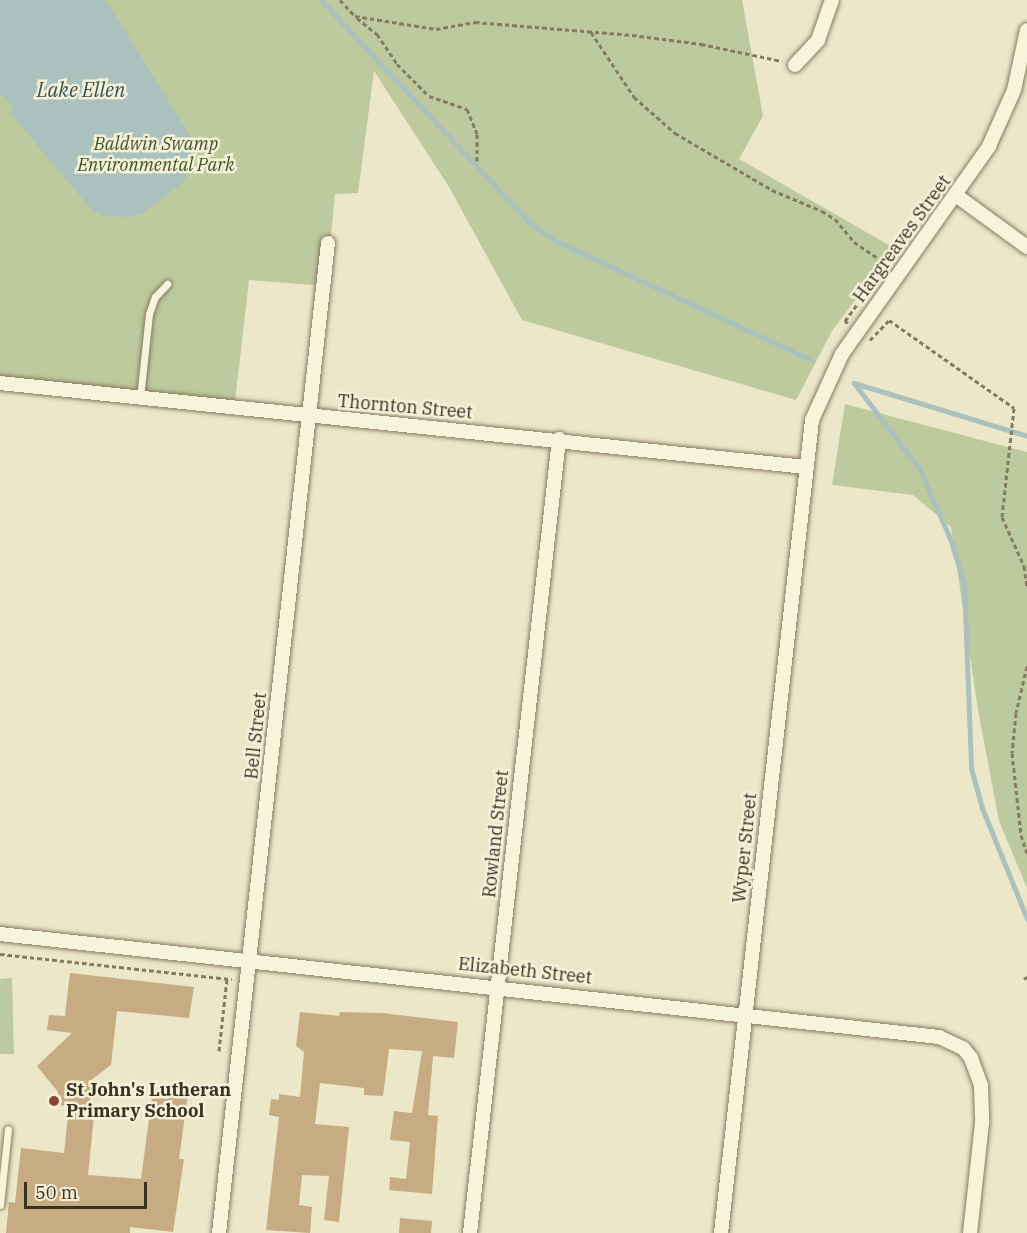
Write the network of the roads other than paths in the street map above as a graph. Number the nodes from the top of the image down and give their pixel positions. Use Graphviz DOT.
graph roads {
  1 [pos="832,0"];
  2 [pos="1027,30"];
  3 [pos="795,65"];
  4 [pos="957,196"];
  5 [pos="328,243"];
  6 [pos="1027,248"];
  7 [pos="167,285"];
  8 [pos="0,383"];
  9 [pos="140,398"];
  10 [pos="310,416"];
  11 [pos="559,439"];
  12 [pos="806,467"];
  13 [pos="0,934"];
  14 [pos="250,961"];
  15 [pos="496,986"];
  16 [pos="745,1014"];
  17 [pos="8,1129"];
  18 [pos="0,1205"];
  19 [pos="219,1233"];
  20 [pos="470,1233"];
  21 [pos="721,1233"];
  22 [pos="970,1233"];
  1 -- 3 [label="street"];
  2 -- 4 [label="street, Hargreaves Street"];
  4 -- 6 [label="street"];
  4 -- 12 [label="street, Hargreaves Street"];
  5 -- 10 [label="street, Bell Street"];
  7 -- 9 [label="lane"];
  8 -- 9 [label="street, Thornton Street"];
  9 -- 10 [label="street, Thornton Street"];
  10 -- 11 [label="street, Thornton Street"];
  10 -- 14 [label="street, Bell Street"];
  11 -- 12 [label="street, Thornton Street"];
  11 -- 15 [label="street, Rowland Street"];
  12 -- 16 [label="street, Wyper Street"];
  13 -- 14 [label="street, Elizabeth Street"];
  14 -- 15 [label="street, Elizabeth Street"];
  14 -- 19 [label="street, Bell Street"];
  15 -- 16 [label="street, Elizabeth Street"];
  15 -- 20 [label="street, Rowland Street"];
  16 -- 21 [label="street, Wyper Street"];
  16 -- 22 [label="street, Elizabeth Street"];
  17 -- 18 [label="lane"];
}
